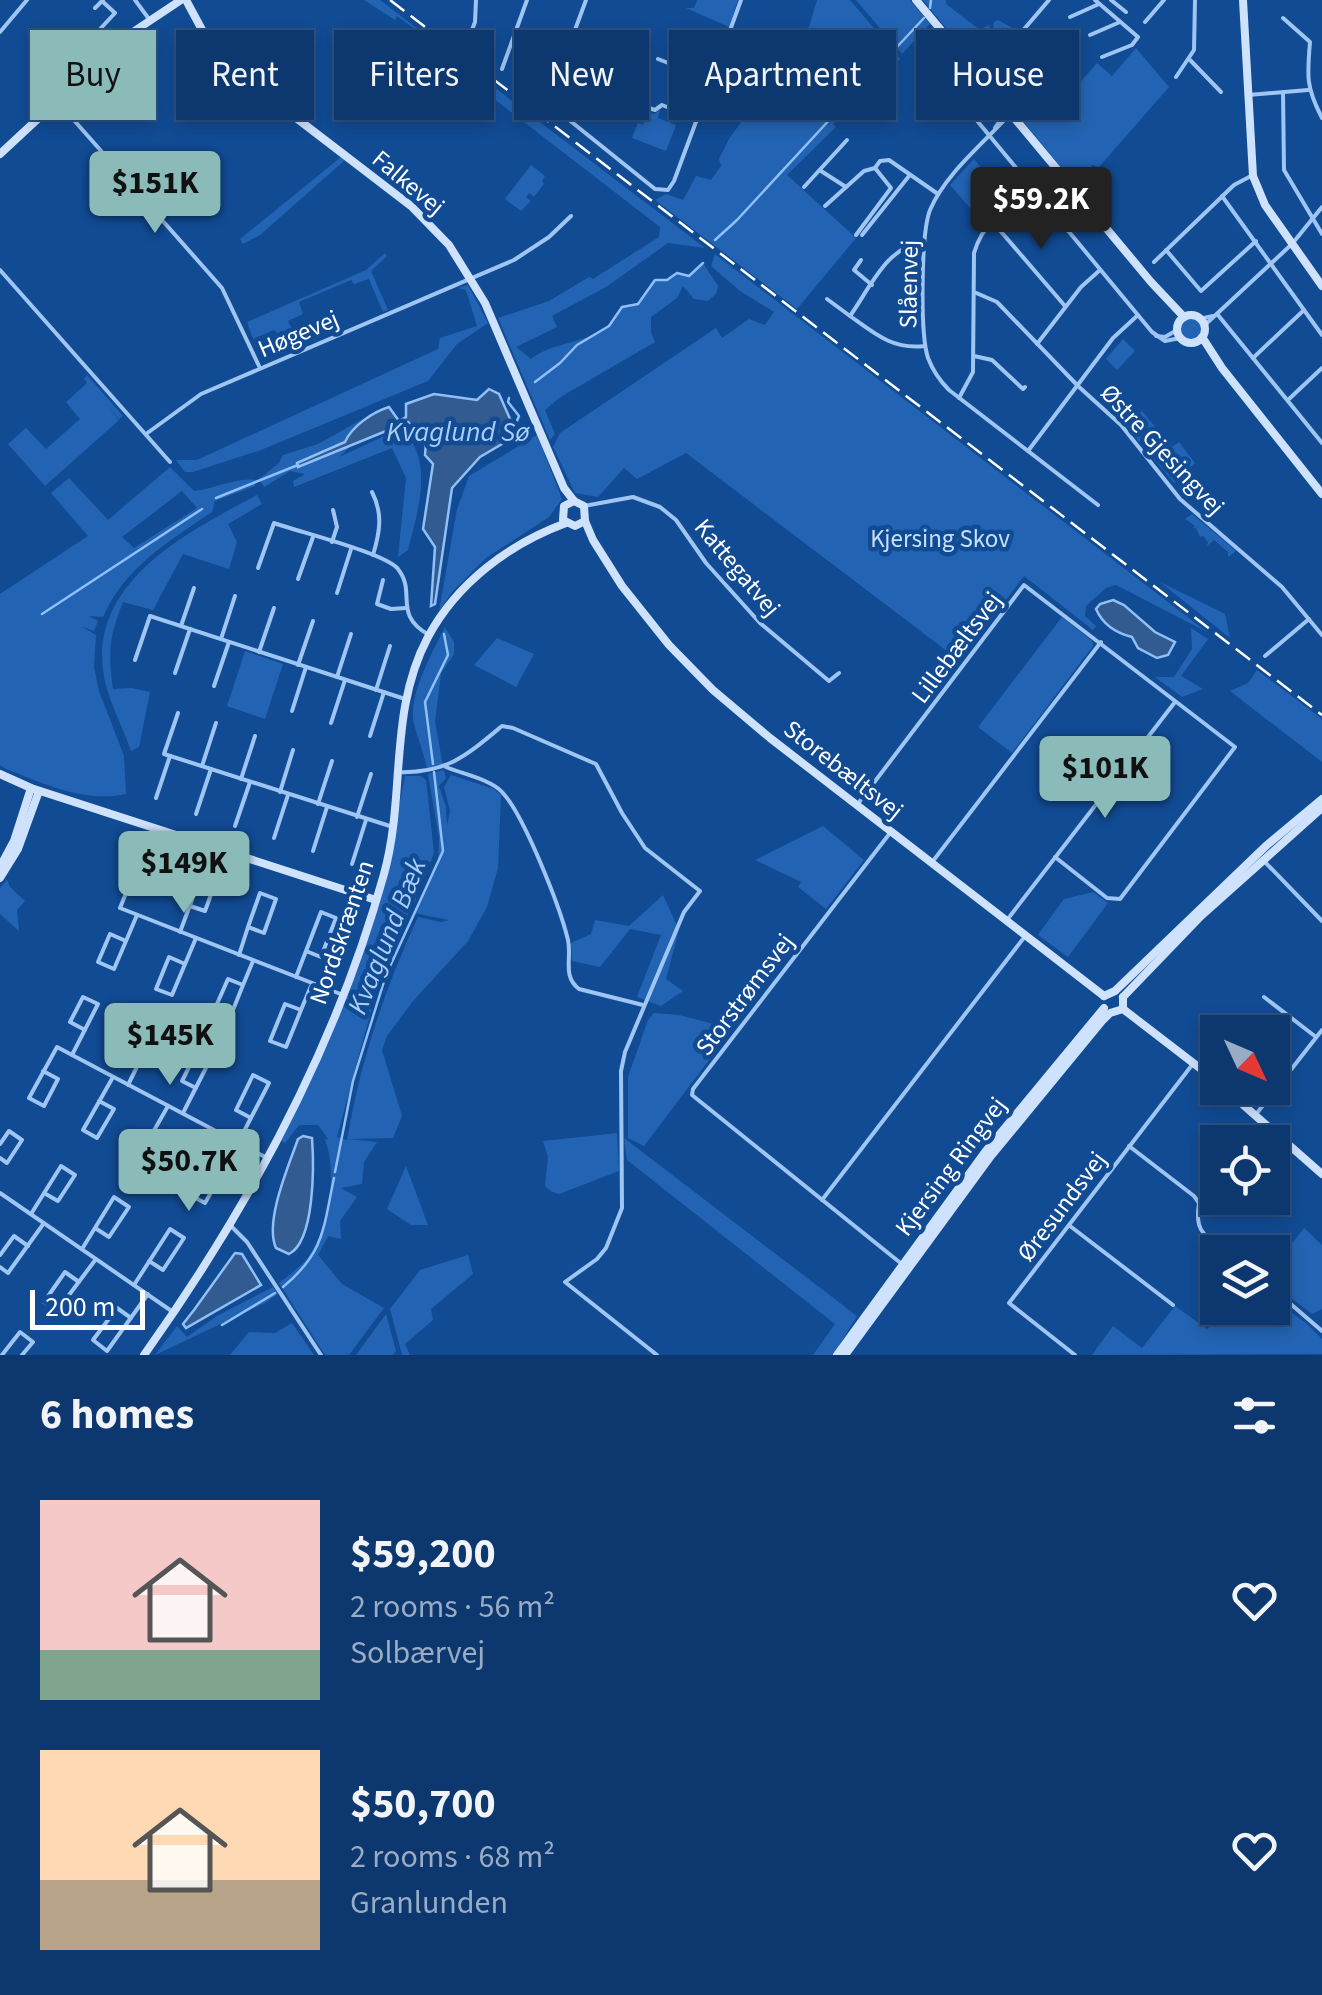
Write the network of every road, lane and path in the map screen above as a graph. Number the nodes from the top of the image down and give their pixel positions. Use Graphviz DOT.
graph roads {
  1 [pos="27,0"];
  2 [pos="103,0"];
  3 [pos="135,0"];
  4 [pos="184,0"];
  5 [pos="476,0"];
  6 [pos="528,0"];
  7 [pos="586,0"];
  8 [pos="741,0"];
  9 [pos="916,0"];
  10 [pos="1049,0"];
  11 [pos="1164,0"];
  12 [pos="1196,0"];
  13 [pos="1244,0"];
  14 [pos="1102,2"];
  15 [pos="95,8"];
  16 [pos="1126,12"];
  17 [pos="1070,17"];
  18 [pos="1283,18"];
  19 [pos="149,19"];
  20 [pos="1120,22"];
  21 [pos="1145,22"];
  22 [pos="101,28"];
  23 [pos="137,30"];
  24 [pos="472,30"];
  25 [pos="730,30"];
  26 [pos="941,30"];
  27 [pos="1024,30"];
  28 [pos="0,32"];
  29 [pos="1090,35"];
  30 [pos="1102,56"];
  31 [pos="658,59"];
  32 [pos="1190,60"];
  33 [pos="669,63"];
  34 [pos="502,69"];
  35 [pos="1176,77"];
  36 [pos="1308,90"];
  37 [pos="1222,92"];
  38 [pos="1282,92"];
  39 [pos="1247,95"];
  40 [pos="1322,118"];
  41 [pos="37,120"];
  42 [pos="75,120"];
  43 [pos="697,120"];
  44 [pos="977,120"];
  45 [pos="1003,120"];
  46 [pos="1015,120"];
  47 [pos="990,136"];
  48 [pos="847,140"];
  49 [pos="0,154"];
  50 [pos="875,168"];
  51 [pos="820,170"];
  52 [pos="909,176"];
  53 [pos="1253,176"];
  54 [pos="1031,186"];
  55 [pos="804,187"];
  56 [pos="846,187"];
  57 [pos="938,194"];
  58 [pos="1222,196"];
  59 [pos="825,206"];
  60 [pos="1322,208"];
  61 [pos="571,216"];
  62 [pos="1313,219"];
  63 [pos="990,220"];
  64 [pos="1322,234"];
  65 [pos="1256,241"];
  66 [pos="925,242"];
  67 [pos="1292,244"];
  68 [pos="1166,250"];
  69 [pos="862,260"];
  70 [pos="1154,262"];
  71 [pos="1272,264"];
  72 [pos="0,270"];
  73 [pos="1100,270"];
  74 [pos="472,279"];
  75 [pos="872,285"];
  76 [pos="1322,286"];
  77 [pos="974,292"];
  78 [pos="827,299"];
  79 [pos="1065,306"];
  80 [pos="1304,310"];
  81 [pos="1217,314"];
  82 [pos="1138,315"];
  83 [pos="850,316"];
  84 [pos="1199,318"];
  85 [pos="1180,327"];
  86 [pos="1200,336"];
  87 [pos="1322,336"];
  88 [pos="1037,344"];
  89 [pos="925,346"];
  90 [pos="974,356"];
  91 [pos="1253,358"];
  92 [pos="260,368"];
  93 [pos="1322,368"];
  94 [pos="1078,386"];
  95 [pos="1025,387"];
  96 [pos="960,398"];
  97 [pos="1288,400"];
  98 [pos="146,434"];
  99 [pos="1320,435"];
  100 [pos="1322,443"];
  101 [pos="1028,451"];
  102 [pos="170,462"];
  103 [pos="372,492"];
  104 [pos="1322,494"];
  105 [pos="570,502"];
  106 [pos="1098,505"];
  107 [pos="333,510"];
  108 [pos="584,516"];
  109 [pos="564,519"];
  110 [pos="313,537"];
  111 [pos="332,542"];
  112 [pos="351,549"];
  113 [pos="374,555"];
  114 [pos="258,568"];
  115 [pos="298,579"];
  116 [pos="384,580"];
  117 [pos="194,588"];
  118 [pos="337,593"];
  119 [pos="235,596"];
  120 [pos="274,608"];
  121 [pos="406,608"];
  122 [pos="1309,619"];
  123 [pos="313,621"];
  124 [pos="181,626"];
  125 [pos="190,629"];
  126 [pos="351,634"];
  127 [pos="429,634"];
  128 [pos="1322,636"];
  129 [pos="221,639"];
  130 [pos="229,642"];
  131 [pos="1101,642"];
  132 [pos="390,646"];
  133 [pos="260,652"];
  134 [pos="1264,656"];
  135 [pos="135,660"];
  136 [pos="298,665"];
  137 [pos="306,667"];
  138 [pos="176,673"];
  139 [pos="839,673"];
  140 [pos="337,678"];
  141 [pos="345,680"];
  142 [pos="214,686"];
  143 [pos="376,690"];
  144 [pos="384,692"];
  145 [pos="405,698"];
  146 [pos="1176,701"];
  147 [pos="292,711"];
  148 [pos="178,713"];
  149 [pos="216,723"];
  150 [pos="331,723"];
  151 [pos="255,736"];
  152 [pos="370,736"];
  153 [pos="294,750"];
  154 [pos="170,756"];
  155 [pos="332,761"];
  156 [pos="202,766"];
  157 [pos="446,767"];
  158 [pos="211,770"];
  159 [pos="397,772"];
  160 [pos="0,774"];
  161 [pos="371,774"];
  162 [pos="240,779"];
  163 [pos="250,782"];
  164 [pos="35,790"];
  165 [pos="280,792"];
  166 [pos="288,795"];
  167 [pos="156,798"];
  168 [pos="1322,802"];
  169 [pos="318,804"];
  170 [pos="857,805"];
  171 [pos="327,808"];
  172 [pos="196,814"];
  173 [pos="357,817"];
  174 [pos="366,820"];
  175 [pos="235,826"];
  176 [pos="393,828"];
  177 [pos="892,831"];
  178 [pos="274,838"];
  179 [pos="312,851"];
  180 [pos="1262,856"];
  181 [pos="1056,858"];
  182 [pos="932,863"];
  183 [pos="352,864"];
  184 [pos="0,867"];
  185 [pos="0,878"];
  186 [pos="131,881"];
  187 [pos="376,900"];
  188 [pos="190,906"];
  189 [pos="137,915"];
  190 [pos="1007,920"];
  191 [pos="1322,921"];
  192 [pos="248,928"];
  193 [pos="180,932"];
  194 [pos="1026,934"];
  195 [pos="196,938"];
  196 [pos="126,941"];
  197 [pos="306,951"];
  198 [pos="239,955"];
  199 [pos="253,961"];
  200 [pos="185,964"];
  201 [pos="296,977"];
  202 [pos="312,984"];
  203 [pos="243,985"];
  204 [pos="342,994"];
  205 [pos="1120,994"];
  206 [pos="1104,996"];
  207 [pos="1264,998"];
  208 [pos="643,1005"];
  209 [pos="1123,1009"];
  210 [pos="301,1010"];
  211 [pos="1107,1011"];
  212 [pos="85,1030"];
  213 [pos="1322,1030"];
  214 [pos="1316,1038"];
  215 [pos="72,1055"];
  216 [pos="140,1060"];
  217 [pos="1193,1063"];
  218 [pos="1200,1068"];
  219 [pos="43,1071"];
  220 [pos="113,1077"];
  221 [pos="128,1085"];
  222 [pos="196,1088"];
  223 [pos="99,1102"];
  224 [pos="1246,1105"];
  225 [pos="168,1106"];
  226 [pos="1257,1113"];
  227 [pos="183,1114"];
  228 [pos="251,1118"];
  229 [pos="154,1130"];
  230 [pos="224,1135"];
  231 [pos="238,1143"];
  232 [pos="0,1144"];
  233 [pos="1130,1146"];
  234 [pos="0,1158"];
  235 [pos="268,1158"];
  236 [pos="210,1159"];
  237 [pos="1322,1174"];
  238 [pos="0,1193"];
  239 [pos="44,1193"];
  240 [pos="822,1200"];
  241 [pos="31,1214"];
  242 [pos="44,1223"];
  243 [pos="1068,1225"];
  244 [pos="230,1226"];
  245 [pos="95,1228"];
  246 [pos="1204,1235"];
  247 [pos="28,1246"];
  248 [pos="82,1249"];
  249 [pos="0,1255"];
  250 [pos="96,1259"];
  251 [pos="150,1260"];
  252 [pos="904,1266"];
  253 [pos="0,1267"];
  254 [pos="78,1282"];
  255 [pos="134,1285"];
  256 [pos="148,1294"];
  257 [pos="1290,1303"];
  258 [pos="1173,1305"];
  259 [pos="174,1312"];
  260 [pos="131,1318"];
  261 [pos="1322,1331"];
  262 [pos="2,1355"];
  263 [pos="22,1355"];
  264 [pos="144,1355"];
  265 [pos="321,1355"];
  266 [pos="657,1355"];
  267 [pos="836,1355"];
  268 [pos="845,1355"];
  269 [pos="1076,1355"];
  1 -- 28 [label="street"];
  2 -- 15 [label="street"];
  2 -- 22 [label="street"];
  3 -- 19 [label="street"];
  4 -- 19 [label="street"];
  4 -- 74 [label="street, Falkevej"];
  5 -- 24 [label="street"];
  6 -- 34 [label="street"];
  7 -- 43 [label="street"];
  8 -- 25 [label="street"];
  9 -- 26 [label="street"];
  10 -- 27 [label="street"];
  11 -- 21 [label="street"];
  12 -- 32 [label="street"];
  13 -- 39 [label="street"];
  14 -- 16 [label="street"];
  14 -- 17 [label="street"];
  14 -- 20 [label="street"];
  18 -- 36 [label="street"];
  19 -- 23 [label="street"];
  20 -- 29 [label="street"];
  20 -- 30 [label="street"];
  31 -- 33 [label="street"];
  32 -- 35 [label="street"];
  32 -- 37 [label="street"];
  36 -- 38 [label="street"];
  36 -- 40 [label="street"];
  38 -- 39 [label="street"];
  38 -- 62 [label="street"];
  39 -- 53 [label="street"];
  41 -- 49 [label="street"];
  42 -- 92 [label="street"];
  44 -- 47 [label="street"];
  45 -- 47 [label="street, Slåenvej"];
  46 -- 85 [label="street"];
  47 -- 54 [label="street"];
  47 -- 57 [label="street, Slåenvej"];
  48 -- 51 [label="street"];
  50 -- 52 [label="street"];
  50 -- 52 [label="street, Slåenvej"];
  50 -- 56 [label="street"];
  51 -- 55 [label="street"];
  51 -- 56 [label="street"];
  52 -- 57 [label="street"];
  53 -- 58 [label="street"];
  53 -- 67 [label="street"];
  54 -- 63 [label="street"];
  54 -- 73 [label="street"];
  56 -- 59 [label="street"];
  57 -- 66 [label="street, Slåenvej"];
  58 -- 65 [label="street"];
  58 -- 68 [label="street"];
  60 -- 62 [label="street"];
  61 -- 74 [label="street, Høgevej"];
  62 -- 64 [label="street"];
  62 -- 67 [label="street"];
  63 -- 77 [label="street"];
  63 -- 79 [label="street"];
  65 -- 68 [label="street"];
  65 -- 71 [label="street"];
  66 -- 75 [label="street"];
  66 -- 89 [label="street, Slåenvej"];
  67 -- 71 [label="street"];
  67 -- 76 [label="street"];
  68 -- 70 [label="street"];
  69 -- 75 [label="street"];
  71 -- 80 [label="street"];
  71 -- 81 [label="street"];
  72 -- 98 [label="street"];
  73 -- 79 [label="street"];
  73 -- 82 [label="street"];
  74 -- 92 [label="street, Høgevej"];
  74 -- 105 [label="street"];
  75 -- 83 [label="street"];
  77 -- 88 [label="street, Østre Gjesingvej"];
  77 -- 90 [label="street"];
  78 -- 83 [label="street"];
  79 -- 88 [label="street"];
  80 -- 87 [label="street"];
  80 -- 91 [label="street"];
  81 -- 84 [label="street"];
  81 -- 86 [label="street"];
  81 -- 91 [label="street"];
  82 -- 85 [label="street"];
  82 -- 94 [label="street"];
  83 -- 89 [label="street"];
  84 -- 85 [label="street"];
  84 -- 86 [label="street"];
  85 -- 86 [label="street"];
  86 -- 104 [label="street"];
  88 -- 94 [label="street, Østre Gjesingvej"];
  89 -- 96 [label="street, Slåenvej"];
  90 -- 95 [label="street"];
  90 -- 96 [label="street"];
  91 -- 97 [label="street"];
  92 -- 98 [label="street, Høgevej"];
  93 -- 97 [label="street"];
  94 -- 101 [label="street"];
  94 -- 122 [label="street, Østre Gjesingvej"];
  96 -- 101 [label="street, Slåenvej"];
  97 -- 99 [label="street"];
  98 -- 102 [label="street"];
  99 -- 100 [label="street"];
  101 -- 106 [label="street, Slåenvej"];
  103 -- 113 [label="street"];
  105 -- 108 [label="street"];
  105 -- 109 [label="street"];
  107 -- 111 [label="street"];
  108 -- 109 [label="street"];
  108 -- 139 [label="street, Kattegatvej"];
  108 -- 170 [label="street, Storebæltsvej"];
  109 -- 127 [label="street, Nordskrænten"];
  110 -- 111 [label="street"];
  110 -- 114 [label="street"];
  110 -- 115 [label="street"];
  111 -- 112 [label="street"];
  112 -- 113 [label="street"];
  112 -- 118 [label="street"];
  113 -- 121 [label="street"];
  116 -- 121 [label="street"];
  117 -- 124 [label="street"];
  119 -- 129 [label="street"];
  120 -- 133 [label="street"];
  121 -- 127 [label="street"];
  122 -- 128 [label="street, Østre Gjesingvej"];
  122 -- 134 [label="street"];
  123 -- 136 [label="street"];
  124 -- 125 [label="street"];
  124 -- 135 [label="street"];
  125 -- 129 [label="street"];
  125 -- 138 [label="street"];
  126 -- 140 [label="street"];
  127 -- 145 [label="street, Nordskrænten"];
  129 -- 130 [label="street"];
  130 -- 133 [label="street"];
  130 -- 142 [label="street"];
  131 -- 146 [label="street, Lillebæltsvej"];
  131 -- 170 [label="street, Lillebæltsvej"];
  131 -- 182 [label="street"];
  132 -- 143 [label="street"];
  133 -- 136 [label="street"];
  136 -- 137 [label="street"];
  137 -- 140 [label="street"];
  137 -- 147 [label="street"];
  140 -- 141 [label="street"];
  141 -- 143 [label="street"];
  141 -- 150 [label="street"];
  143 -- 144 [label="street"];
  144 -- 145 [label="street"];
  144 -- 152 [label="street"];
  145 -- 159 [label="street, Nordskrænten"];
  146 -- 181 [label="street"];
  146 -- 181 [label="street, Lillebæltsvej"];
  148 -- 154 [label="street"];
  149 -- 156 [label="street"];
  151 -- 162 [label="street"];
  153 -- 165 [label="street"];
  154 -- 156 [label="street"];
  154 -- 167 [label="street"];
  155 -- 169 [label="street"];
  156 -- 158 [label="street"];
  157 -- 159 [label="street"];
  157 -- 208 [label="street"];
  157 -- 208 [label="street"];
  158 -- 162 [label="street"];
  158 -- 172 [label="street"];
  159 -- 176 [label="street, Nordskrænten"];
  160 -- 164 [label="street"];
  161 -- 173 [label="street"];
  162 -- 163 [label="street"];
  163 -- 165 [label="street"];
  163 -- 175 [label="street"];
  164 -- 184 [label="street"];
  164 -- 185 [label="street"];
  164 -- 187 [label="street"];
  165 -- 166 [label="street"];
  166 -- 169 [label="street"];
  166 -- 178 [label="street"];
  168 -- 180 [label="street"];
  169 -- 171 [label="street"];
  170 -- 177 [label="street, Storebæltsvej"];
  171 -- 173 [label="street"];
  171 -- 179 [label="street"];
  173 -- 174 [label="street"];
  174 -- 176 [label="street"];
  174 -- 183 [label="street"];
  176 -- 187 [label="street, Nordskrænten"];
  177 -- 182 [label="street, Storebæltsvej"];
  177 -- 240 [label="street, Storstrømsvej"];
  180 -- 191 [label="street"];
  180 -- 205 [label="street"];
  181 -- 190 [label="street"];
  182 -- 190 [label="street, Storebæltsvej"];
  186 -- 186 [label="street"];
  186 -- 189 [label="street"];
  187 -- 204 [label="street, Nordskrænten"];
  188 -- 188 [label="street"];
  188 -- 193 [label="street"];
  189 -- 193 [label="street"];
  189 -- 196 [label="street"];
  190 -- 194 [label="street, Storebæltsvej"];
  192 -- 192 [label="street"];
  192 -- 198 [label="street"];
  193 -- 195 [label="street"];
  194 -- 206 [label="street, Storebæltsvej"];
  194 -- 240 [label="street"];
  195 -- 198 [label="street"];
  195 -- 200 [label="street"];
  196 -- 196 [label="street"];
  197 -- 197 [label="street"];
  197 -- 201 [label="street"];
  198 -- 199 [label="street"];
  199 -- 201 [label="street"];
  199 -- 203 [label="street"];
  200 -- 200 [label="street"];
  201 -- 202 [label="street"];
  202 -- 204 [label="street"];
  202 -- 210 [label="street"];
  203 -- 203 [label="street"];
  204 -- 235 [label="street, Nordskrænten"];
  205 -- 206 [label="street"];
  205 -- 209 [label="street"];
  206 -- 211 [label="street"];
  207 -- 214 [label="street"];
  208 -- 266 [label="street"];
  209 -- 211 [label="street"];
  209 -- 217 [label="street"];
  210 -- 210 [label="street"];
  211 -- 252 [label="street, Kjersing Ringvej"];
  212 -- 212 [label="street"];
  212 -- 215 [label="street"];
  213 -- 214 [label="street"];
  214 -- 226 [label="street"];
  215 -- 219 [label="street"];
  215 -- 220 [label="street"];
  216 -- 216 [label="street"];
  216 -- 221 [label="street"];
  217 -- 218 [label="street"];
  217 -- 233 [label="street, Øresundsvej"];
  219 -- 219 [label="street"];
  220 -- 221 [label="street"];
  220 -- 223 [label="street"];
  221 -- 225 [label="street"];
  222 -- 222 [label="street"];
  222 -- 227 [label="street"];
  223 -- 223 [label="street"];
  224 -- 226 [label="street"];
  225 -- 227 [label="street"];
  225 -- 229 [label="street"];
  226 -- 237 [label="street"];
  227 -- 230 [label="street"];
  228 -- 228 [label="street"];
  228 -- 231 [label="street"];
  229 -- 229 [label="street"];
  230 -- 231 [label="street"];
  230 -- 236 [label="street"];
  231 -- 235 [label="street"];
  232 -- 234 [label="street"];
  233 -- 243 [label="street, Øresundsvej"];
  233 -- 246 [label="street"];
  235 -- 244 [label="street, Nordskrænten"];
  236 -- 236 [label="street"];
  238 -- 241 [label="street"];
  239 -- 239 [label="street"];
  239 -- 241 [label="street"];
  240 -- 252 [label="street, Storstrømsvej"];
  241 -- 242 [label="street"];
  242 -- 247 [label="street"];
  242 -- 248 [label="street"];
  243 -- 258 [label="street"];
  243 -- 269 [label="street, Øresundsvej"];
  244 -- 259 [label="street, Nordskrænten"];
  244 -- 265 [label="street"];
  245 -- 245 [label="street"];
  245 -- 248 [label="street"];
  247 -- 249 [label="street"];
  247 -- 253 [label="street"];
  248 -- 250 [label="street"];
  250 -- 254 [label="street"];
  250 -- 255 [label="street"];
  251 -- 251 [label="street"];
  251 -- 255 [label="street"];
  252 -- 267 [label="street, Kjersing Ringvej"];
  252 -- 268 [label="street, Kjersing Ringvej"];
  254 -- 254 [label="street"];
  255 -- 256 [label="street"];
  256 -- 259 [label="street"];
  256 -- 260 [label="street"];
  257 -- 261 [label="street"];
  259 -- 264 [label="street, Nordskrænten"];
  260 -- 260 [label="street"];
  262 -- 263 [label="street"];
}
